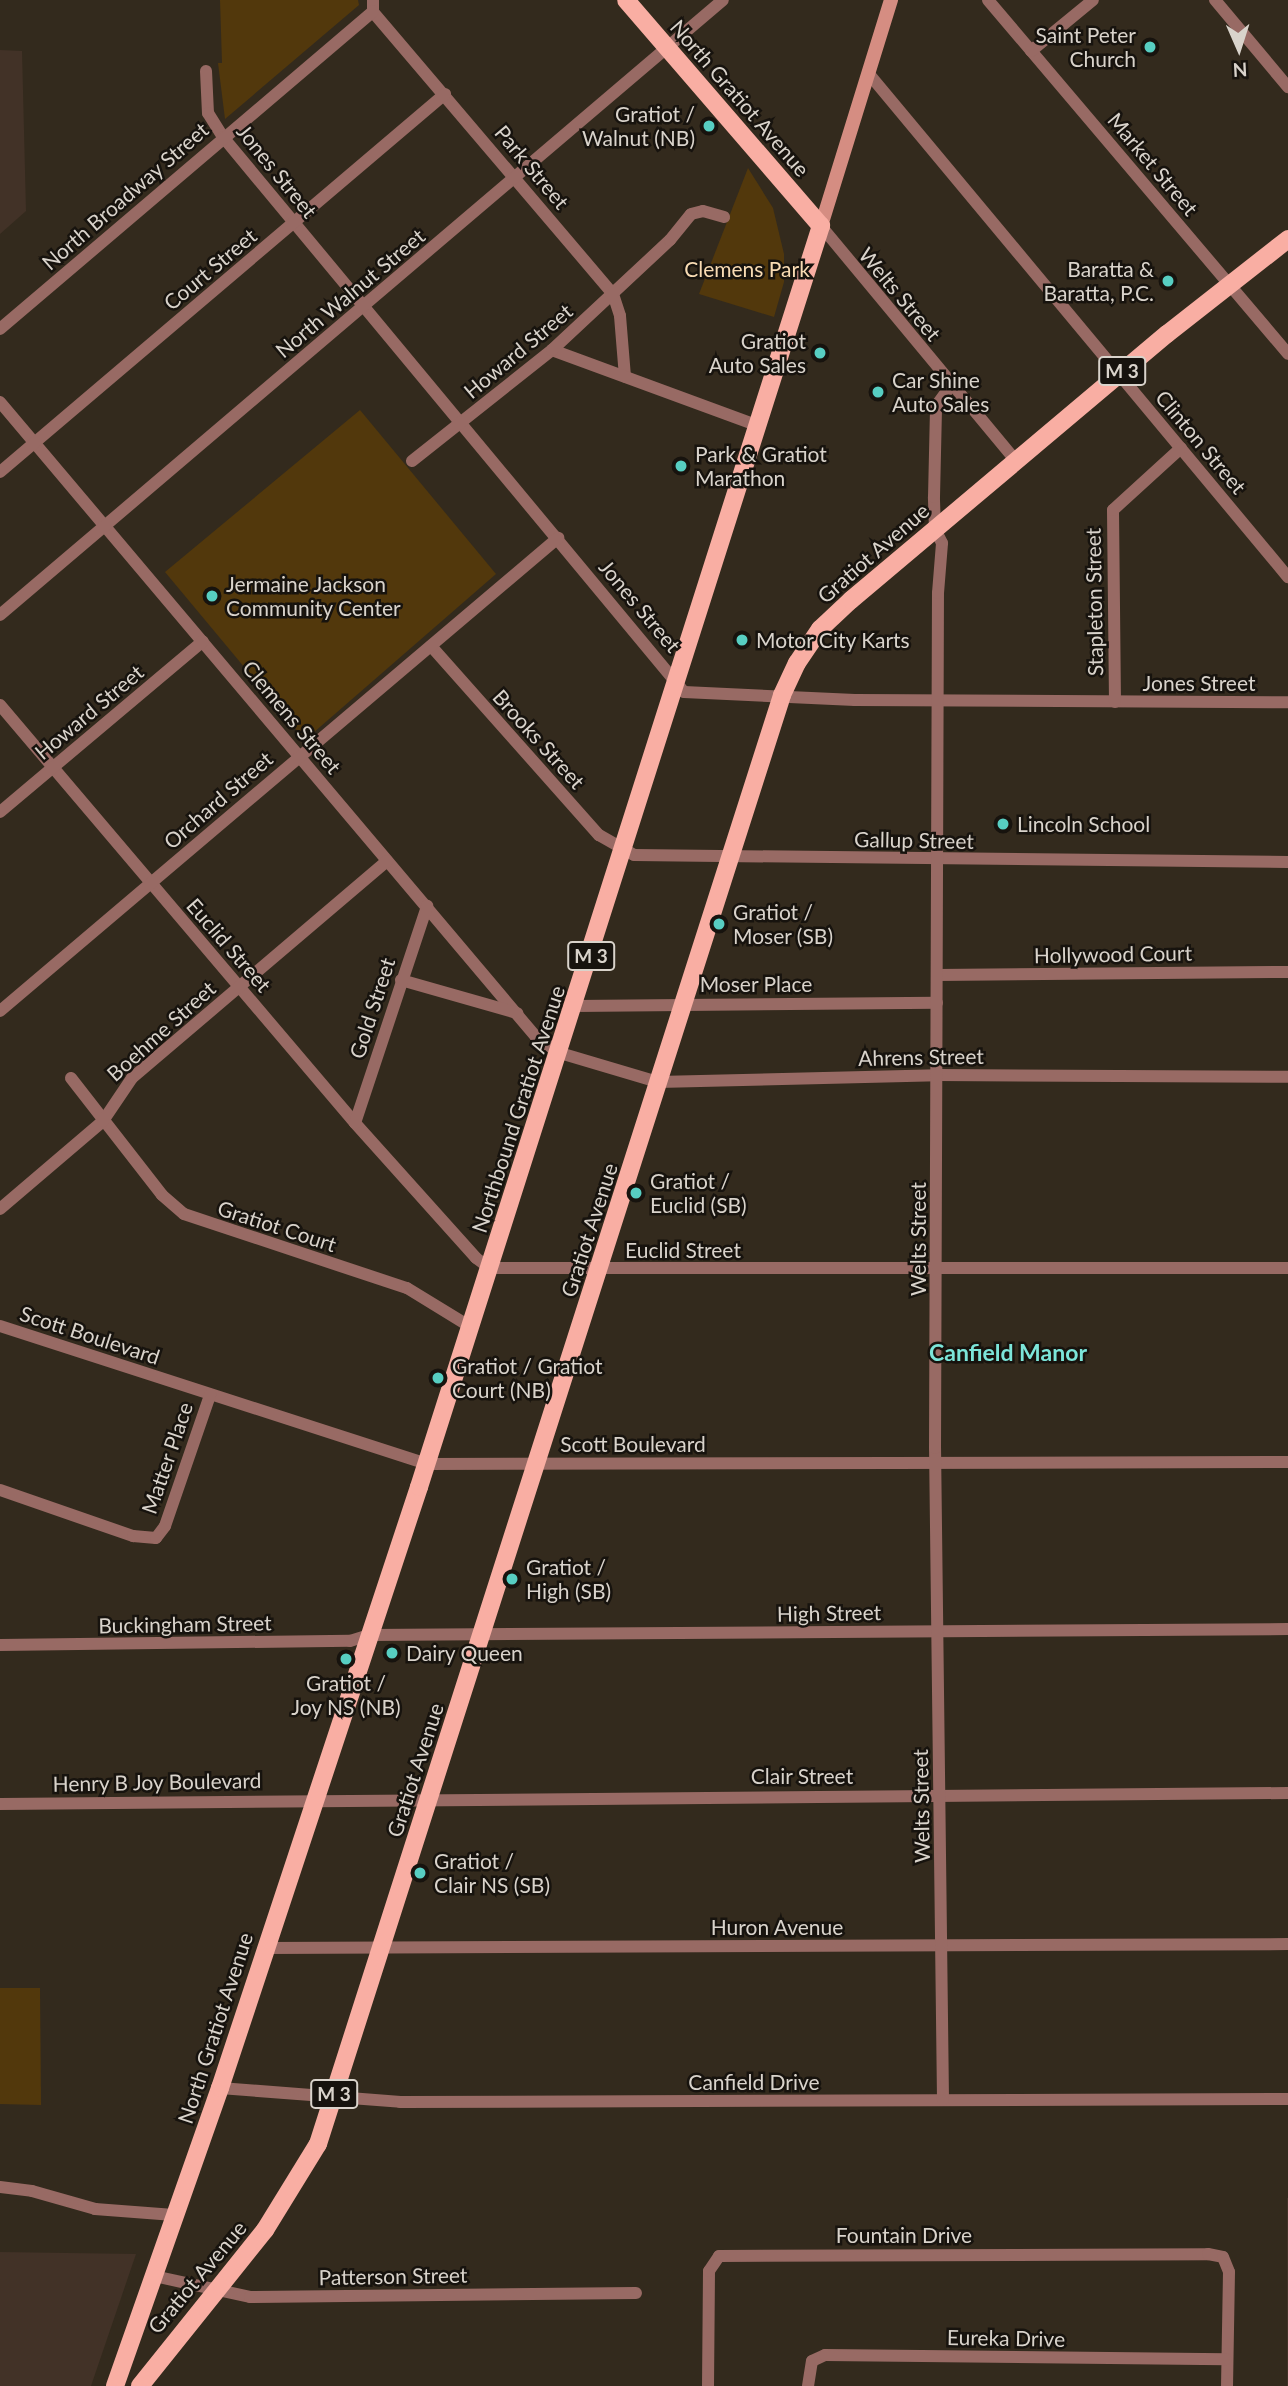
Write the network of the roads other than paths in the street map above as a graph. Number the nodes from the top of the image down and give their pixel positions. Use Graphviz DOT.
graph roads {
  1 [pos="626,0"];
  2 [pos="723,0"];
  3 [pos="891,0"];
  4 [pos="988,0"];
  5 [pos="1093,0"];
  6 [pos="1216,0"];
  7 [pos="373,6"];
  8 [pos="666,50"];
  9 [pos="1031,51"];
  10 [pos="206,71"];
  11 [pos="869,74"];
  12 [pos="1288,87"];
  13 [pos="445,94"];
  14 [pos="223,137"];
  15 [pos="517,178"];
  16 [pos="724,217"];
  17 [pos="294,223"];
  18 [pos="821,226"];
  19 [pos="1288,239"];
  20 [pos="1231,285"];
  21 [pos="613,294"];
  22 [pos="365,305"];
  23 [pos="0,329"];
  24 [pos="552,350"];
  25 [pos="1288,354"];
  26 [pos="1119,374"];
  27 [pos="625,377"];
  28 [pos="951,385"];
  29 [pos="0,402"];
  30 [pos="462,423"];
  31 [pos="756,425"];
  32 [pos="35,443"];
  33 [pos="1181,448"];
  34 [pos="412,461"];
  35 [pos="1016,461"];
  36 [pos="0,472"];
  37 [pos="106,526"];
  38 [pos="935,529"];
  39 [pos="558,537"];
  40 [pos="1288,577"];
  41 [pos="0,615"];
  42 [pos="203,641"];
  43 [pos="430,646"];
  44 [pos="677,682"];
  45 [pos="782,695"];
  46 [pos="938,701"];
  47 [pos="1115,702"];
  48 [pos="1288,702"];
  49 [pos="0,705"];
  50 [pos="300,755"];
  51 [pos="54,767"];
  52 [pos="0,812"];
  53 [pos="624,852"];
  54 [pos="732,857"];
  55 [pos="937,860"];
  56 [pos="387,861"];
  57 [pos="1288,862"];
  58 [pos="151,883"];
  59 [pos="427,906"];
  60 [pos="1288,972"];
  61 [pos="937,975"];
  62 [pos="401,980"];
  63 [pos="240,986"];
  64 [pos="685,1003"];
  65 [pos="937,1003"];
  66 [pos="575,1006"];
  67 [pos="0,1011"];
  68 [pos="517,1013"];
  69 [pos="560,1053"];
  70 [pos="937,1076"];
  71 [pos="1288,1077"];
  72 [pos="71,1079"];
  73 [pos="658,1082"];
  74 [pos="103,1121"];
  75 [pos="355,1123"];
  76 [pos="0,1209"];
  77 [pos="490,1268"];
  78 [pos="938,1268"];
  79 [pos="1288,1268"];
  80 [pos="601,1270"];
  81 [pos="0,1326"];
  82 [pos="469,1326"];
  83 [pos="210,1395"];
  84 [pos="935,1460"];
  85 [pos="1288,1462"];
  86 [pos="426,1464"];
  87 [pos="535,1464"];
  88 [pos="0,1490"];
  89 [pos="1288,1629"];
  90 [pos="938,1631"];
  91 [pos="481,1634"];
  92 [pos="370,1635"];
  93 [pos="0,1645"];
  94 [pos="354,1684"];
  95 [pos="1288,1793"];
  96 [pos="941,1795"];
  97 [pos="430,1797"];
  98 [pos="315,1799"];
  99 [pos="0,1804"];
  100 [pos="1288,1944"];
  101 [pos="942,1945"];
  102 [pos="266,1948"];
  103 [pos="381,1948"];
  104 [pos="220,2088"];
  105 [pos="333,2097"];
  106 [pos="1288,2099"];
  107 [pos="943,2100"];
  108 [pos="0,2187"];
  109 [pos="174,2215"];
  110 [pos="154,2276"];
  111 [pos="215,2290"];
  112 [pos="636,2293"];
  113 [pos="1226,2359"];
  114 [pos="115,2386"];
  115 [pos="139,2386"];
  116 [pos="708,2386"];
  117 [pos="808,2386"];
  118 [pos="1227,2386"];
  1 -- 8 [label="main road, North Gratiot Avenue"];
  2 -- 8 [label="street, North Walnut Street"];
  3 -- 11 [label="main road"];
  4 -- 9 [label="street, Market Street"];
  5 -- 9 [label="street"];
  6 -- 12 [label="street"];
  7 -- 13 [label="street, Park Street"];
  7 -- 14 [label="street, North Broadway Street"];
  8 -- 15 [label="street, North Walnut Street"];
  8 -- 18 [label="main road, North Gratiot Avenue"];
  9 -- 20 [label="street, Market Street"];
  10 -- 14 [label="street, Jones Street"];
  11 -- 18 [label="main road"];
  11 -- 26 [label="street, Clinton Street"];
  13 -- 15 [label="street, Park Street"];
  13 -- 17 [label="street, Court Street"];
  14 -- 17 [label="street, Jones Street"];
  14 -- 23 [label="street, North Broadway Street"];
  15 -- 21 [label="street, Park Street"];
  15 -- 22 [label="street, North Walnut Street"];
  16 -- 21 [label="street, Howard Street"];
  17 -- 22 [label="street, Jones Street"];
  17 -- 32 [label="street, Court Street"];
  18 -- 28 [label="street, Welts Street"];
  18 -- 31 [label="main road, Northbound Gratiot Avenue / M 3"];
  19 -- 20 [label="main road, Gratiot Avenue / M 3"];
  20 -- 25 [label="street, Market Street"];
  20 -- 26 [label="main road, Gratiot Avenue / M 3"];
  21 -- 24 [label="street, Howard Street"];
  21 -- 27 [label="street, Park Street"];
  22 -- 30 [label="street, Jones Street"];
  22 -- 37 [label="street, North Walnut Street"];
  24 -- 27 [label="street"];
  24 -- 30 [label="street, Howard Street"];
  26 -- 33 [label="street, Clinton Street"];
  26 -- 35 [label="main road, Gratiot Avenue / M 3"];
  27 -- 31 [label="street"];
  28 -- 35 [label="street, Welts Street"];
  28 -- 38 [label="street, Welts Street"];
  29 -- 32 [label="street, Clemens Street"];
  30 -- 34 [label="street, Howard Street"];
  30 -- 39 [label="street, Jones Street"];
  31 -- 44 [label="main road, Northbound Gratiot Avenue / M 3"];
  32 -- 36 [label="street, Court Street"];
  32 -- 37 [label="street, Clemens Street"];
  33 -- 40 [label="street, Clinton Street"];
  33 -- 47 [label="street, Stapleton Street"];
  35 -- 38 [label="main road, Gratiot Avenue / M 3"];
  37 -- 41 [label="street, North Walnut Street"];
  37 -- 42 [label="street, Clemens Street"];
  38 -- 45 [label="main road, Gratiot Avenue / M 3"];
  38 -- 46 [label="street, Welts Street"];
  39 -- 43 [label="street, Orchard Street"];
  39 -- 44 [label="street, Jones Street"];
  42 -- 50 [label="street, Clemens Street"];
  42 -- 51 [label="street, Howard Street"];
  43 -- 50 [label="street, Orchard Street"];
  43 -- 53 [label="street, Brooks Street"];
  44 -- 45 [label="street, Jones Street"];
  44 -- 53 [label="main road, Northbound Gratiot Avenue / M 3"];
  45 -- 46 [label="street, Jones Street"];
  45 -- 54 [label="main road, Gratiot Avenue / M 3"];
  46 -- 47 [label="street, Jones Street"];
  46 -- 55 [label="street, Welts Street"];
  47 -- 48 [label="street, Jones Street"];
  49 -- 51 [label="street, Euclid Street"];
  50 -- 56 [label="street, Clemens Street"];
  50 -- 58 [label="street, Orchard Street"];
  51 -- 52 [label="street, Howard Street"];
  51 -- 58 [label="street, Euclid Street"];
  53 -- 54 [label="street, Gallup Street"];
  53 -- 66 [label="main road, Northbound Gratiot Avenue / M 3"];
  54 -- 55 [label="street, Gallup Street"];
  54 -- 64 [label="main road, Gratiot Avenue / M 3"];
  55 -- 57 [label="street, Gallup Street"];
  55 -- 61 [label="street, Welts Street"];
  56 -- 59 [label="street, Clemens Street"];
  56 -- 63 [label="street, Boehme Street"];
  58 -- 63 [label="street, Euclid Street"];
  58 -- 67 [label="street, Orchard Street"];
  59 -- 62 [label="street, Gold Street"];
  59 -- 68 [label="street, Clemens Street"];
  60 -- 61 [label="street, Hollywood Court"];
  61 -- 65 [label="street, Welts Street"];
  62 -- 68 [label="street"];
  62 -- 75 [label="street, Gold Street"];
  63 -- 74 [label="street, Boehme Street"];
  63 -- 75 [label="street, Euclid Street"];
  64 -- 65 [label="street, Moser Place"];
  64 -- 66 [label="street, Moser Place"];
  64 -- 73 [label="main road, Gratiot Avenue / M 3"];
  65 -- 70 [label="street, Welts Street"];
  66 -- 69 [label="main road, Northbound Gratiot Avenue / M 3"];
  68 -- 69 [label="street, Clemens Street"];
  69 -- 73 [label="street, Ahrens Street"];
  69 -- 77 [label="main road, Northbound Gratiot Avenue / M 3"];
  70 -- 71 [label="street, Ahrens Street"];
  70 -- 73 [label="street, Ahrens Street"];
  70 -- 78 [label="street, Welts Street"];
  72 -- 74 [label="street, Gratiot Court"];
  73 -- 80 [label="main road, Gratiot Avenue / M 3"];
  74 -- 76 [label="street, Boehme Street"];
  74 -- 82 [label="street, Gratiot Court"];
  75 -- 77 [label="street, Euclid Street"];
  77 -- 80 [label="street, Euclid Street"];
  77 -- 82 [label="main road, Northbound Gratiot Avenue / M 3"];
  78 -- 79 [label="street, Euclid Street"];
  78 -- 80 [label="street, Euclid Street"];
  78 -- 84 [label="street, Welts Street"];
  80 -- 87 [label="main road, Gratiot Avenue / M 3"];
  81 -- 83 [label="street, Scott Boulevard"];
  82 -- 86 [label="main road, Northbound Gratiot Avenue / M 3"];
  83 -- 86 [label="street, Scott Boulevard"];
  83 -- 88 [label="street, Matter Place"];
  84 -- 85 [label="street, Scott Boulevard"];
  84 -- 87 [label="street, Scott Boulevard"];
  84 -- 90 [label="street, Welts Street"];
  86 -- 87 [label="street, Scott Boulevard"];
  86 -- 92 [label="main road, Northbound Gratiot Avenue / M 3"];
  87 -- 91 [label="main road, Gratiot Avenue / M 3"];
  89 -- 90 [label="street, High Street"];
  90 -- 91 [label="street, High Street"];
  90 -- 96 [label="street, Welts Street"];
  91 -- 92 [label="street, High Street"];
  91 -- 97 [label="main road, Gratiot Avenue / M 3"];
  92 -- 93 [label="street, Buckingham Street"];
  92 -- 94 [label="main road, Northbound Gratiot Avenue / M 3"];
  94 -- 98 [label="main road, North Gratiot Avenue / M 3"];
  95 -- 96 [label="street, Clair Street"];
  96 -- 97 [label="street, Clair Street"];
  96 -- 101 [label="street, Welts Street"];
  97 -- 98 [label="street, Clair Street"];
  97 -- 103 [label="main road, Gratiot Avenue / M 3"];
  98 -- 99 [label="street, Henry B Joy Boulevard"];
  98 -- 102 [label="main road, North Gratiot Avenue / M 3"];
  100 -- 101 [label="street, Huron Avenue"];
  101 -- 103 [label="street, Huron Avenue"];
  101 -- 107 [label="street, Welts Street"];
  102 -- 103 [label="street, Huron Avenue"];
  102 -- 104 [label="main road, North Gratiot Avenue / M 3"];
  103 -- 105 [label="main road, Gratiot Avenue / M 3"];
  104 -- 105 [label="street, Canfield Drive"];
  104 -- 109 [label="main road, North Gratiot Avenue / M 3"];
  105 -- 107 [label="street, Canfield Drive"];
  105 -- 111 [label="main road, Gratiot Avenue / M 3"];
  106 -- 107 [label="street, Canfield Drive"];
  108 -- 109 [label="street"];
  109 -- 110 [label="main road, North Gratiot Avenue / M 3"];
  110 -- 111 [label="street, Patterson Street"];
  110 -- 114 [label="main road, North Gratiot Avenue / M 3"];
  111 -- 112 [label="street, Patterson Street"];
  111 -- 115 [label="main road, Gratiot Avenue / M 3"];
  113 -- 116 [label="street, Fountain Drive"];
  113 -- 117 [label="street, Eureka Drive"];
  113 -- 118 [label="street"];
}
